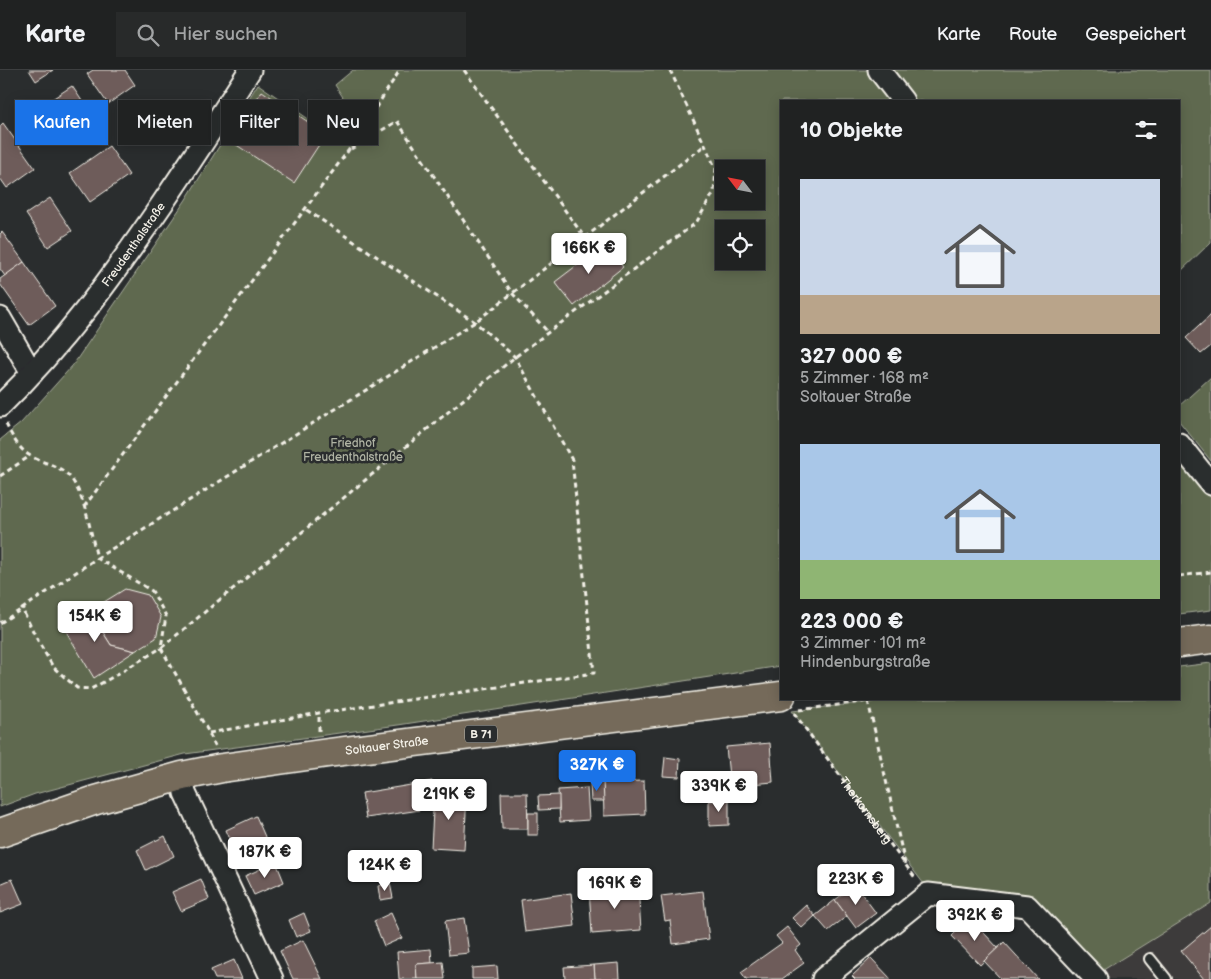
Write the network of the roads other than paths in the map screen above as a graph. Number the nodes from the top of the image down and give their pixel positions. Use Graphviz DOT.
graph roads {
  1 [pos="879,70"];
  2 [pos="258,71"];
  3 [pos="902,100"];
  4 [pos="0,318"];
  5 [pos="32,373"];
  6 [pos="2,413"];
  7 [pos="1180,445"];
  8 [pos="1211,484"];
  9 [pos="1211,639"];
  10 [pos="1180,643"];
  11 [pos="787,704"];
  12 [pos="182,776"];
  13 [pos="0,833"];
  14 [pos="1150,959"];
  15 [pos="272,979"];
  16 [pos="823,979"];
  17 [pos="1096,979"];
  18 [pos="1166,979"];
  1 -- 3 [label="street"];
  2 -- 5 [label="street, Freudenthalstraße"];
  4 -- 5 [label="street"];
  5 -- 6 [label="street, Freudenthalstraße"];
  7 -- 8 [label="street"];
  9 -- 10 [label="main road"];
  11 -- 12 [label="main road, Soltauer Straße / B 71"];
  12 -- 13 [label="main road, Soltauer Straße / B 71"];
  12 -- 15 [label="street"];
  14 -- 18 [label="lane"];
  16 -- 17 [label="street"];
}
